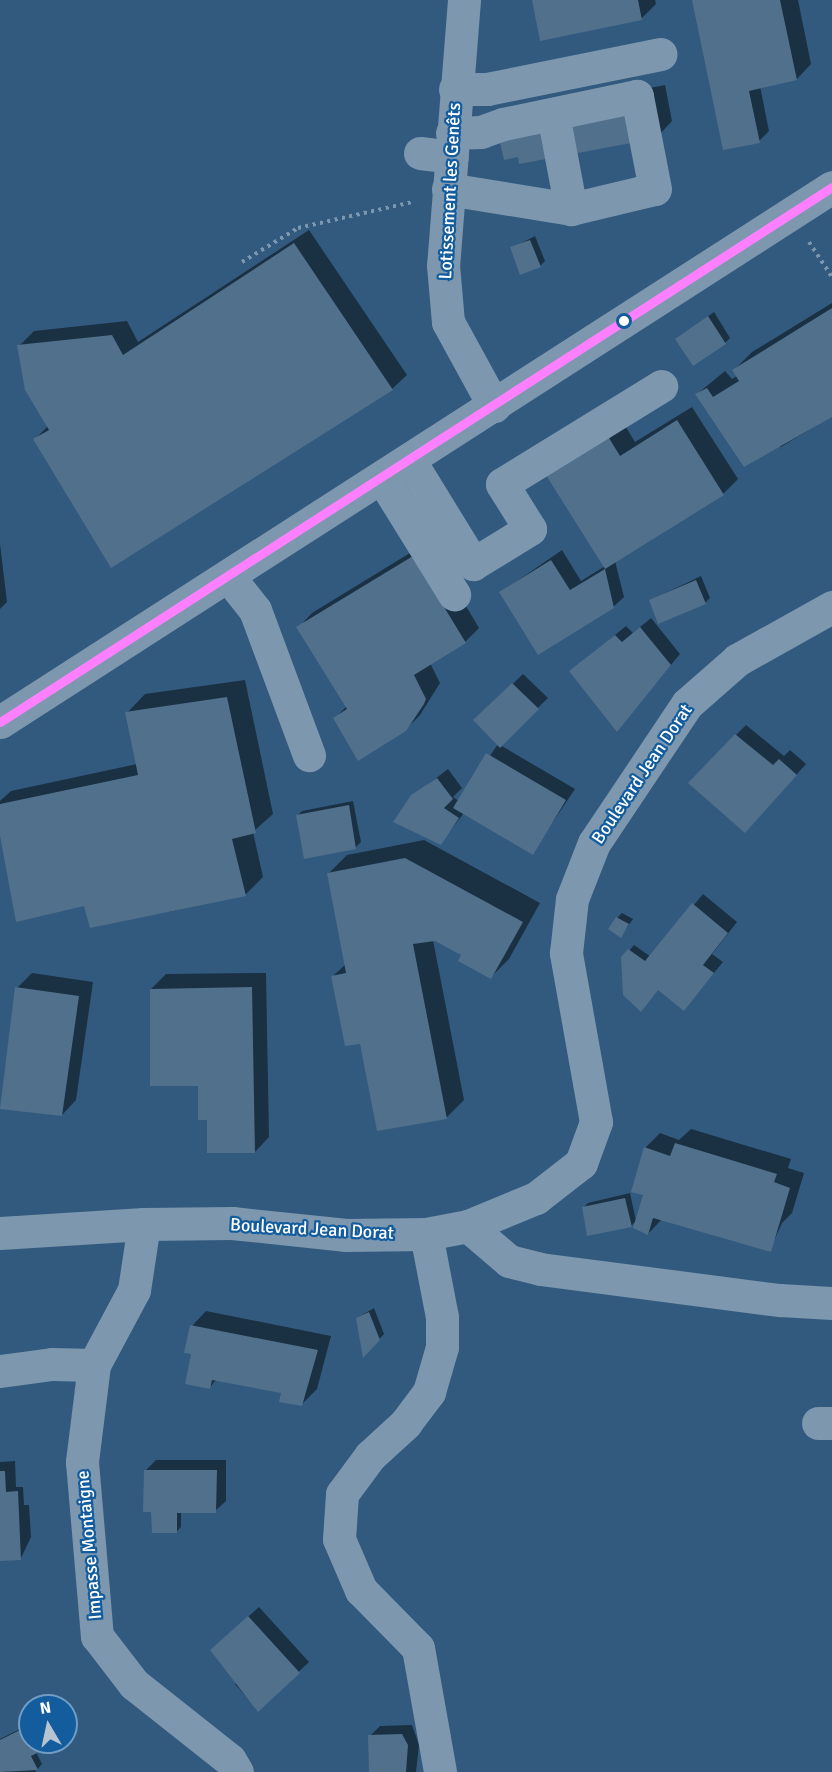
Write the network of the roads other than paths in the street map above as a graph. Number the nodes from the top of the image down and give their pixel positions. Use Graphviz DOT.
graph roads {
  1 [pos="464,0"];
  2 [pos="661,54"];
  3 [pos="455,88"];
  4 [pos="553,114"];
  5 [pos="444,168"];
  6 [pos="832,187"];
  7 [pos="571,209"];
  8 [pos="661,386"];
  9 [pos="494,406"];
  10 [pos="410,461"];
  11 [pos="382,478"];
  12 [pos="228,576"];
  13 [pos="454,594"];
  14 [pos="832,607"];
  15 [pos="0,722"];
  16 [pos="309,754"];
  17 [pos="144,1224"];
  18 [pos="468,1226"];
  19 [pos="0,1233"];
  20 [pos="426,1234"];
  21 [pos="832,1303"];
  22 [pos="94,1365"];
  23 [pos="0,1371"];
  24 [pos="237,1772"];
  25 [pos="440,1772"];
  1 -- 3 [label="street, Lotissement les Genêts"];
  2 -- 3 [label="street"];
  3 -- 5 [label="street, Lotissement les Genêts"];
  4 -- 5 [label="street"];
  4 -- 7 [label="street"];
  4 -- 7 [label="street"];
  5 -- 7 [label="street"];
  5 -- 9 [label="street, Lotissement les Genêts"];
  6 -- 9 [label="street"];
  8 -- 10 [label="street"];
  9 -- 10 [label="street"];
  10 -- 11 [label="street"];
  11 -- 12 [label="street"];
  11 -- 13 [label="street"];
  12 -- 15 [label="street"];
  12 -- 16 [label="street"];
  14 -- 18 [label="street, Boulevard Jean Dorat"];
  17 -- 19 [label="street, Boulevard Jean Dorat"];
  17 -- 20 [label="street, Boulevard Jean Dorat"];
  17 -- 22 [label="street"];
  18 -- 20 [label="street, Boulevard Jean Dorat"];
  18 -- 21 [label="street"];
  20 -- 25 [label="street"];
  22 -- 23 [label="street"];
  22 -- 24 [label="street, Impasse Montaigne"];
}
